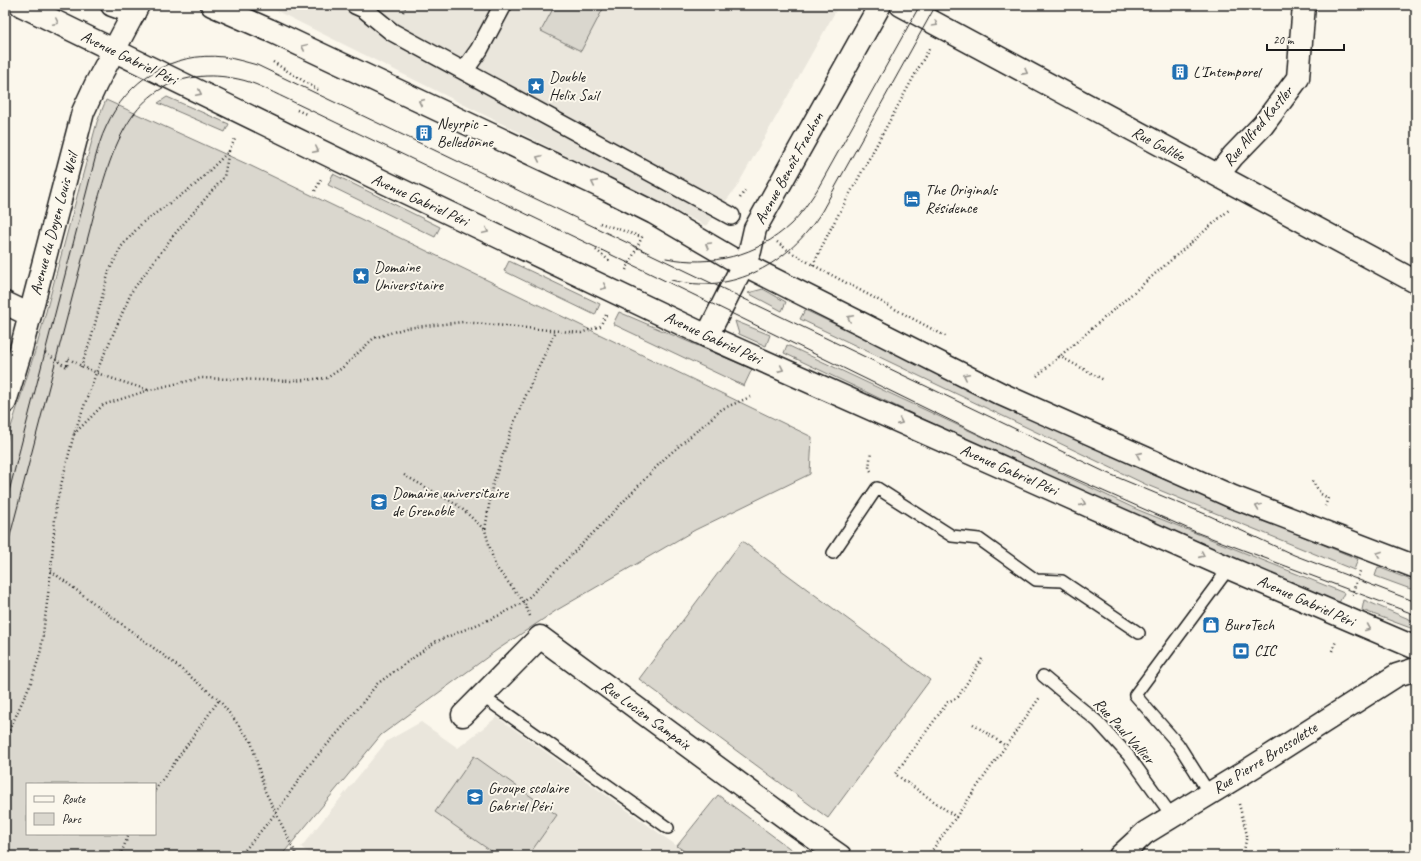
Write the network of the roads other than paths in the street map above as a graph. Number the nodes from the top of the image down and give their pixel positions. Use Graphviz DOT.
graph roads {
  1 [pos="22,5"];
  2 [pos="112,5"];
  3 [pos="212,5"];
  4 [pos="503,5"];
  5 [pos="880,5"];
  6 [pos="901,5"];
  7 [pos="1304,5"];
  8 [pos="362,6"];
  9 [pos="136,9"];
  10 [pos="114,51"];
  11 [pos="464,71"];
  12 [pos="1218,175"];
  13 [pos="731,216"];
  14 [pos="743,264"];
  15 [pos="1416,282"];
  16 [pos="5,303"];
  17 [pos="30,315"];
  18 [pos="707,336"];
  19 [pos="5,402"];
  20 [pos="833,553"];
  21 [pos="1416,567"];
  22 [pos="1230,568"];
  23 [pos="1139,633"];
  24 [pos="1416,648"];
  25 [pos="1416,669"];
  26 [pos="1047,679"];
  27 [pos="482,696"];
  28 [pos="463,715"];
  29 [pos="1209,794"];
  30 [pos="1172,816"];
  31 [pos="668,828"];
  32 [pos="840,856"];
  33 [pos="1120,856"];
  1 -- 10 [label="main road, Avenue Gabriel Péri, one-way"];
  2 -- 9 [label="main road"];
  14 -- 3 [label="main road, one-way"];
  4 -- 11 [label="street"];
  5 -- 14 [label="main road, Avenue Benoît Frachon"];
  6 -- 12 [label="main road, Rue Galilée, one-way"];
  7 -- 12 [label="main road, Rue Alfred Kastler"];
  8 -- 11 [label="street"];
  9 -- 10 [label="main road, Avenue du Doyen Louis Weil"];
  10 -- 17 [label="main road, Avenue du Doyen Louis Weil"];
  10 -- 18 [label="main road, Avenue Gabriel Péri, one-way"];
  11 -- 13 [label="street"];
  12 -- 15 [label="main road, Rue Galilée"];
  14 -- 18 [label="main road, Avenue Benoît Frachon"];
  21 -- 14 [label="main road, one-way"];
  16 -- 17 [label="main road"];
  17 -- 19 [label="main road, Avenue du Doyen Louis Weil"];
  18 -- 22 [label="main road, Avenue Gabriel Péri, one-way"];
  20 -- 23 [label="lane"];
  22 -- 24 [label="main road, Avenue Gabriel Péri, one-way"];
  22 -- 29 [label="lane"];
  25 -- 29 [label="main road, Rue Pierre Brossolette"];
  26 -- 30 [label="lane, Rue Paul Vallier"];
  27 -- 28 [label="main road"];
  27 -- 31 [label="lane"];
  27 -- 32 [label="main road, Rue Lucien Sampaix"];
  29 -- 30 [label="main road, Rue Pierre Brossolette"];
  30 -- 33 [label="main road, Rue Pierre Brossolette"];
}
